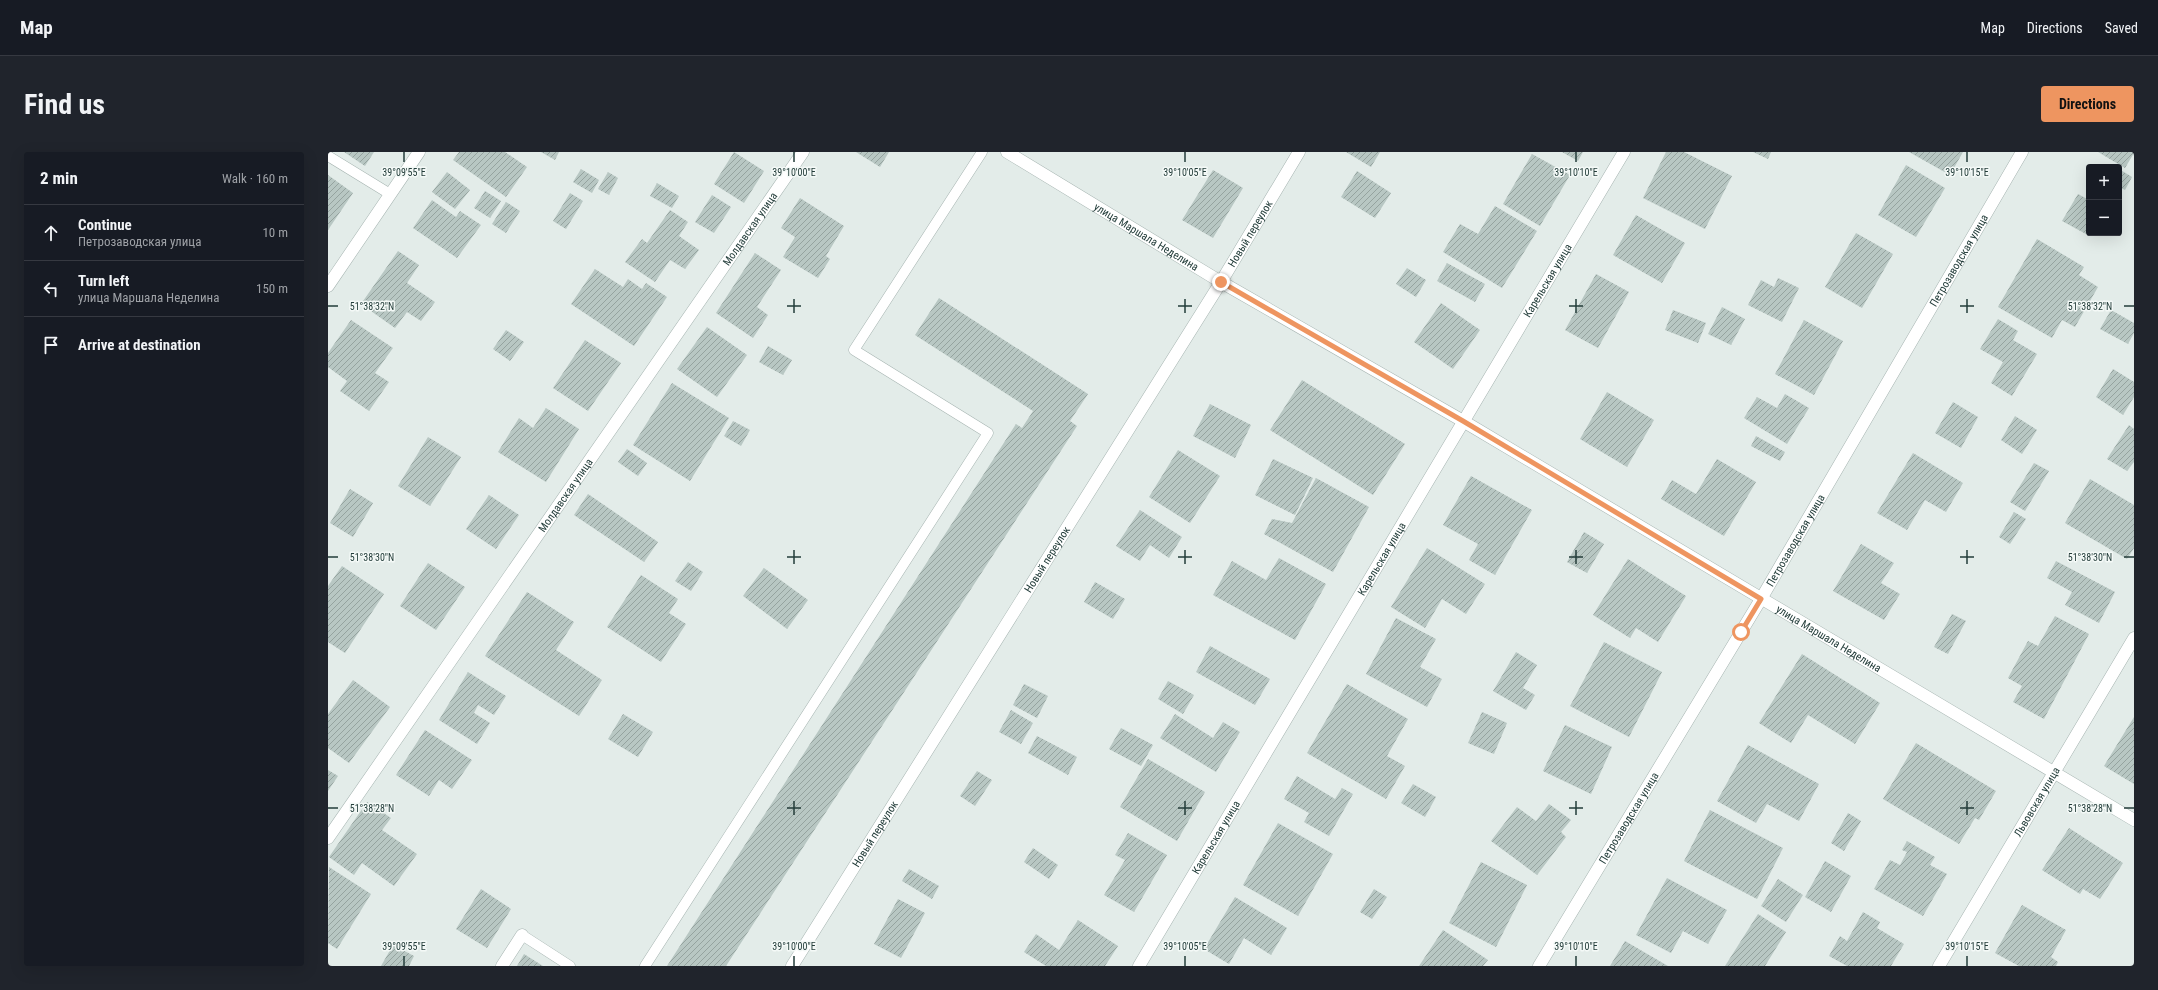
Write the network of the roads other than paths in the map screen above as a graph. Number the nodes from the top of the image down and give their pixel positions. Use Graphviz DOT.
graph roads {
  1 [pos="419,152"];
  2 [pos="803,152"];
  3 [pos="982,152"];
  4 [pos="1007,152"];
  5 [pos="1300,152"];
  6 [pos="1624,152"];
  7 [pos="2022,152"];
  8 [pos="328,156"];
  9 [pos="390,194"];
  10 [pos="1221,282"];
  11 [pos="328,286"];
  12 [pos="1463,421"];
  13 [pos="1761,599"];
  14 [pos="2134,638"];
  15 [pos="2053,771"];
  16 [pos="2134,820"];
  17 [pos="328,838"];
  18 [pos="522,935"];
  19 [pos="502,966"];
  20 [pos="570,966"];
  21 [pos="645,966"];
  22 [pos="792,966"];
  23 [pos="1139,966"];
  24 [pos="1539,966"];
  25 [pos="1939,966"];
  1 -- 9 [label="street"];
  2 -- 17 [label="street, Молдавская улица"];
  3 -- 21 [label="lane"];
  4 -- 10 [label="street, улица Маршала Неделина"];
  5 -- 10 [label="street, Новый переулок"];
  6 -- 12 [label="street, Карельская улица"];
  7 -- 13 [label="street, Петрозаводская улица"];
  8 -- 9 [label="lane"];
  9 -- 11 [label="street"];
  10 -- 12 [label="street, улица Маршала Неделина"];
  10 -- 22 [label="street, Новый переулок"];
  12 -- 13 [label="street, улица Маршала Неделина"];
  12 -- 23 [label="street, Карельская улица"];
  13 -- 15 [label="street, улица Маршала Неделина"];
  13 -- 24 [label="street, Петрозаводская улица"];
  14 -- 15 [label="street, Львовская улица"];
  15 -- 16 [label="street, улица Маршала Неделина"];
  15 -- 25 [label="street, Львовская улица"];
  18 -- 19 [label="street"];
  18 -- 20 [label="lane"];
}
